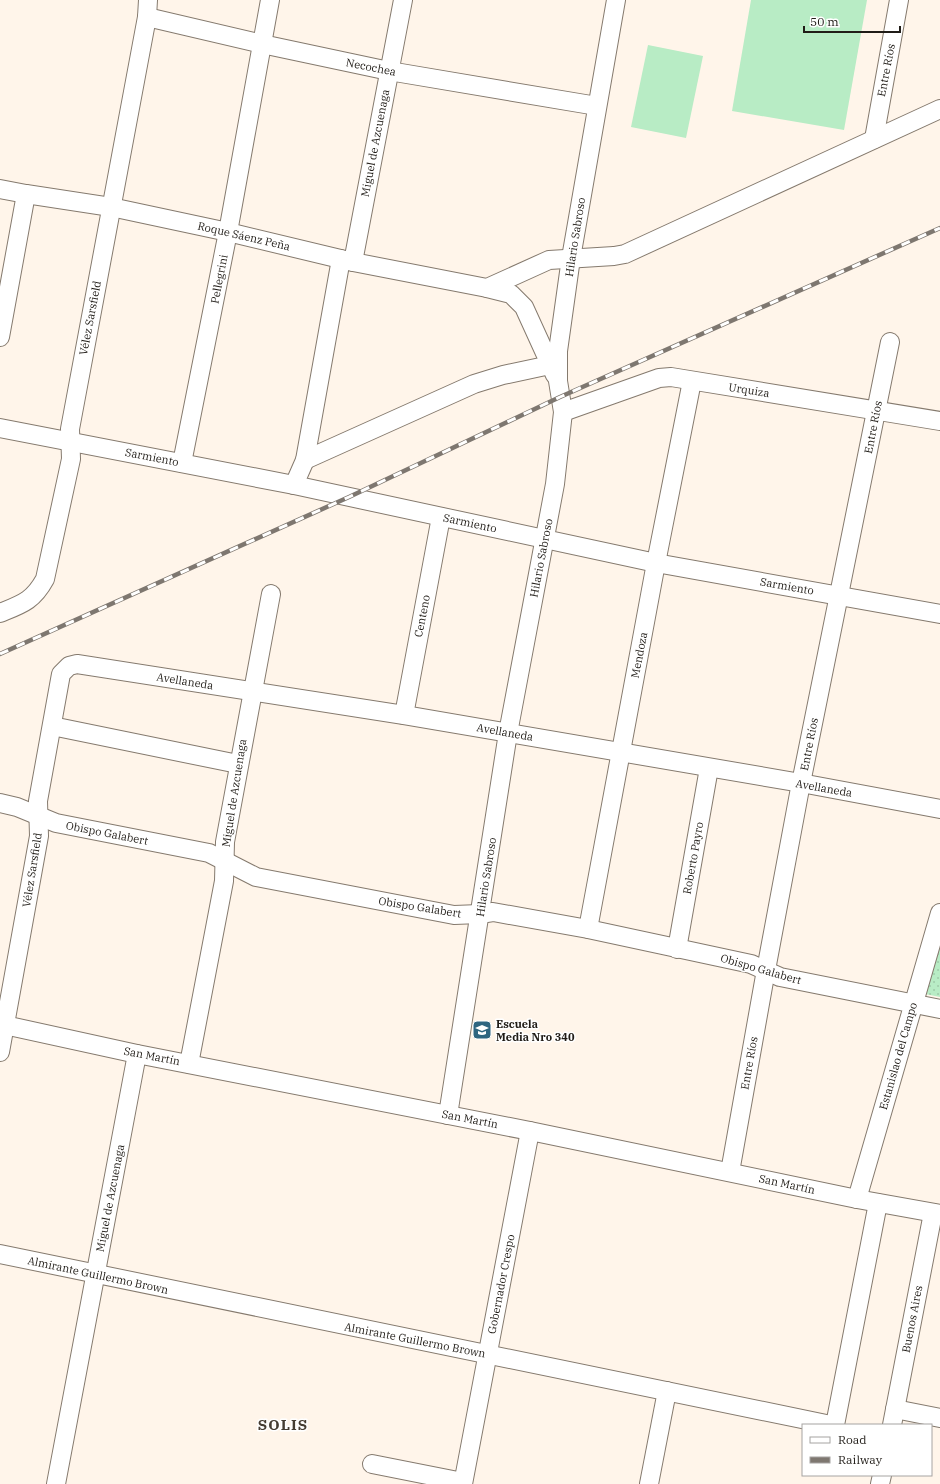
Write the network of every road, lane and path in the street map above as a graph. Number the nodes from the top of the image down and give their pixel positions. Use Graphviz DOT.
graph roads {
  1 [pos="270,0"];
  2 [pos="402,0"];
  3 [pos="616,0"];
  4 [pos="899,0"];
  5 [pos="148,8"];
  6 [pos="262,44"];
  7 [pos="389,71"];
  8 [pos="597,106"];
  9 [pos="940,109"];
  10 [pos="874,139"];
  11 [pos="0,189"];
  12 [pos="26,194"];
  13 [pos="111,207"];
  14 [pos="228,232"];
  15 [pos="571,258"];
  16 [pos="347,261"];
  17 [pos="487,288"];
  18 [pos="0,337"];
  19 [pos="890,342"];
  20 [pos="550,365"];
  21 [pos="558,381"];
  22 [pos="692,381"];
  23 [pos="876,411"];
  24 [pos="563,412"];
  25 [pos="940,420"];
  26 [pos="0,428"];
  27 [pos="71,441"];
  28 [pos="305,460"];
  29 [pos="182,463"];
  30 [pos="294,485"];
  31 [pos="441,517"];
  32 [pos="544,540"];
  33 [pos="656,563"];
  34 [pos="270,594"];
  35 [pos="839,596"];
  36 [pos="0,613"];
  37 [pos="940,614"];
  38 [pos="69,666"];
  39 [pos="252,692"];
  40 [pos="404,715"];
  41 [pos="52,726"];
  42 [pos="508,733"];
  43 [pos="621,752"];
  44 [pos="238,764"];
  45 [pos="709,768"];
  46 [pos="802,783"];
  47 [pos="0,803"];
  48 [pos="940,809"];
  49 [pos="39,817"];
  50 [pos="225,862"];
  51 [pos="940,913"];
  52 [pos="480,914"];
  53 [pos="588,929"];
  54 [pos="677,948"];
  55 [pos="766,970"];
  56 [pos="913,1004"];
  57 [pos="940,1009"];
  58 [pos="2,1024"];
  59 [pos="0,1052"];
  60 [pos="137,1054"];
  61 [pos="189,1064"];
  62 [pos="448,1115"];
  63 [pos="530,1131"];
  64 [pos="730,1172"];
  65 [pos="857,1199"];
  66 [pos="878,1203"];
  67 [pos="936,1214"];
  68 [pos="0,1254"];
  69 [pos="95,1275"];
  70 [pos="488,1354"];
  71 [pos="667,1391"];
  72 [pos="893,1417"];
  73 [pos="940,1418"];
  74 [pos="826,1424"];
  75 [pos="835,1424"];
  76 [pos="372,1464"];
  77 [pos="463,1483"];
  78 [pos="56,1484"];
  79 [pos="649,1484"];
  1 -- 6 [label="street, Pellegrini"];
  2 -- 7 [label="street, Miguel de Azcuenaga"];
  3 -- 8 [label="street, Hilario Sabroso"];
  4 -- 10 [label="street, Entre Ríos"];
  5 -- 6 [label="street, Necochea"];
  5 -- 13 [label="street, Vélez Sarsfield"];
  6 -- 7 [label="street, Necochea"];
  6 -- 14 [label="street, Pellegrini"];
  7 -- 8 [label="street, Necochea"];
  7 -- 16 [label="street, Miguel de Azcuenaga"];
  8 -- 15 [label="street, Hilario Sabroso"];
  9 -- 10 [label="street"];
  10 -- 15 [label="street"];
  11 -- 12 [label="street, Roque Sáenz Peña"];
  12 -- 13 [label="street, Roque Sáenz Peña"];
  12 -- 18 [label="street"];
  13 -- 14 [label="street, Roque Sáenz Peña"];
  13 -- 27 [label="street, Vélez Sarsfield"];
  14 -- 16 [label="street, Roque Sáenz Peña"];
  14 -- 29 [label="street, Pellegrini"];
  15 -- 17 [label="street"];
  15 -- 21 [label="street, Hilario Sabroso"];
  16 -- 17 [label="street, Roque Sáenz Peña"];
  16 -- 28 [label="street, Miguel de Azcuenaga"];
  17 -- 20 [label="street, Roque Sáenz Peña"];
  19 -- 23 [label="street, Entre Ríos"];
  20 -- 21 [label="street, Roque Sáenz Peña"];
  20 -- 28 [label="street"];
  21 -- 24 [label="street, Hilario Sabroso"];
  22 -- 23 [label="street, Urquiza"];
  22 -- 24 [label="street, Urquiza"];
  22 -- 33 [label="street, Mendoza"];
  23 -- 25 [label="street, Urquiza"];
  23 -- 35 [label="street, Entre Ríos"];
  24 -- 32 [label="street, Hilario Sabroso"];
  26 -- 27 [label="street, Sarmiento"];
  27 -- 29 [label="street, Sarmiento"];
  27 -- 36 [label="street, Vélez Sarsfield"];
  28 -- 30 [label="street, Miguel de Azcuenaga"];
  29 -- 30 [label="street, Sarmiento"];
  30 -- 31 [label="street, Sarmiento"];
  31 -- 32 [label="street, Sarmiento"];
  31 -- 40 [label="street, Centeno"];
  32 -- 33 [label="street, Sarmiento"];
  32 -- 42 [label="street, Hilario Sabroso"];
  33 -- 35 [label="street, Sarmiento"];
  33 -- 43 [label="street, Mendoza"];
  34 -- 39 [label="street, Miguel de Azcuenaga"];
  35 -- 37 [label="street, Sarmiento"];
  35 -- 46 [label="street, Entre Ríos"];
  38 -- 39 [label="street, Avellaneda"];
  38 -- 41 [label="street, Vélez Sarsfield"];
  39 -- 40 [label="street, Avellaneda"];
  39 -- 44 [label="street, Miguel de Azcuenaga"];
  40 -- 42 [label="street, Avellaneda"];
  41 -- 44 [label="street"];
  41 -- 49 [label="street, Vélez Sarsfield"];
  42 -- 43 [label="street, Avellaneda"];
  42 -- 52 [label="street, Hilario Sabroso"];
  43 -- 45 [label="street, Avellaneda"];
  43 -- 53 [label="street, Mendoza"];
  44 -- 50 [label="street, Miguel de Azcuenaga"];
  45 -- 46 [label="street, Avellaneda"];
  45 -- 54 [label="street, Roberto Payro"];
  46 -- 48 [label="street, Avellaneda"];
  46 -- 55 [label="street, Entre Ríos"];
  47 -- 49 [label="street, Obispo Galabert"];
  49 -- 50 [label="street, Obispo Galabert"];
  49 -- 58 [label="street, Vélez Sarsfield"];
  50 -- 52 [label="street, Obispo Galabert"];
  50 -- 61 [label="street, Miguel de Azcuenaga"];
  51 -- 56 [label="street, Estanislao del Campo"];
  52 -- 53 [label="street, Obispo Galabert"];
  52 -- 62 [label="street, Hilario Sabroso"];
  53 -- 54 [label="street, Obispo Galabert"];
  54 -- 55 [label="street, Obispo Galabert"];
  55 -- 56 [label="street, Obispo Galabert"];
  55 -- 64 [label="street, Entre Ríos"];
  56 -- 57 [label="street, Obispo Galabert"];
  56 -- 65 [label="street, Estanislao del Campo"];
  58 -- 59 [label="street, Vélez Sarsfield"];
  58 -- 60 [label="street, San Martín"];
  60 -- 61 [label="street, San Martín"];
  60 -- 69 [label="street, Miguel de Azcuenaga"];
  61 -- 62 [label="street, San Martín"];
  62 -- 63 [label="street, San Martín"];
  63 -- 64 [label="street, San Martín"];
  63 -- 70 [label="street, Gobernador Crespo"];
  64 -- 65 [label="street, San Martín"];
  65 -- 66 [label="street, San Martín"];
  66 -- 67 [label="street, San Martín"];
  66 -- 75 [label="street"];
  67 -- 72 [label="street, Buenos Aires"];
  68 -- 69 [label="street, Almirante Guillermo Brown"];
  69 -- 70 [label="street, Almirante Guillermo Brown"];
  69 -- 78 [label="street, Miguel de Azcuenaga"];
  70 -- 71 [label="street, Almirante Guillermo Brown"];
  70 -- 77 [label="street, Gobernador Crespo"];
  71 -- 74 [label="street, Almirante Guillermo Brown"];
  71 -- 79 [label="street"];
  72 -- 73 [label="street"];
  76 -- 77 [label="street"];
}
